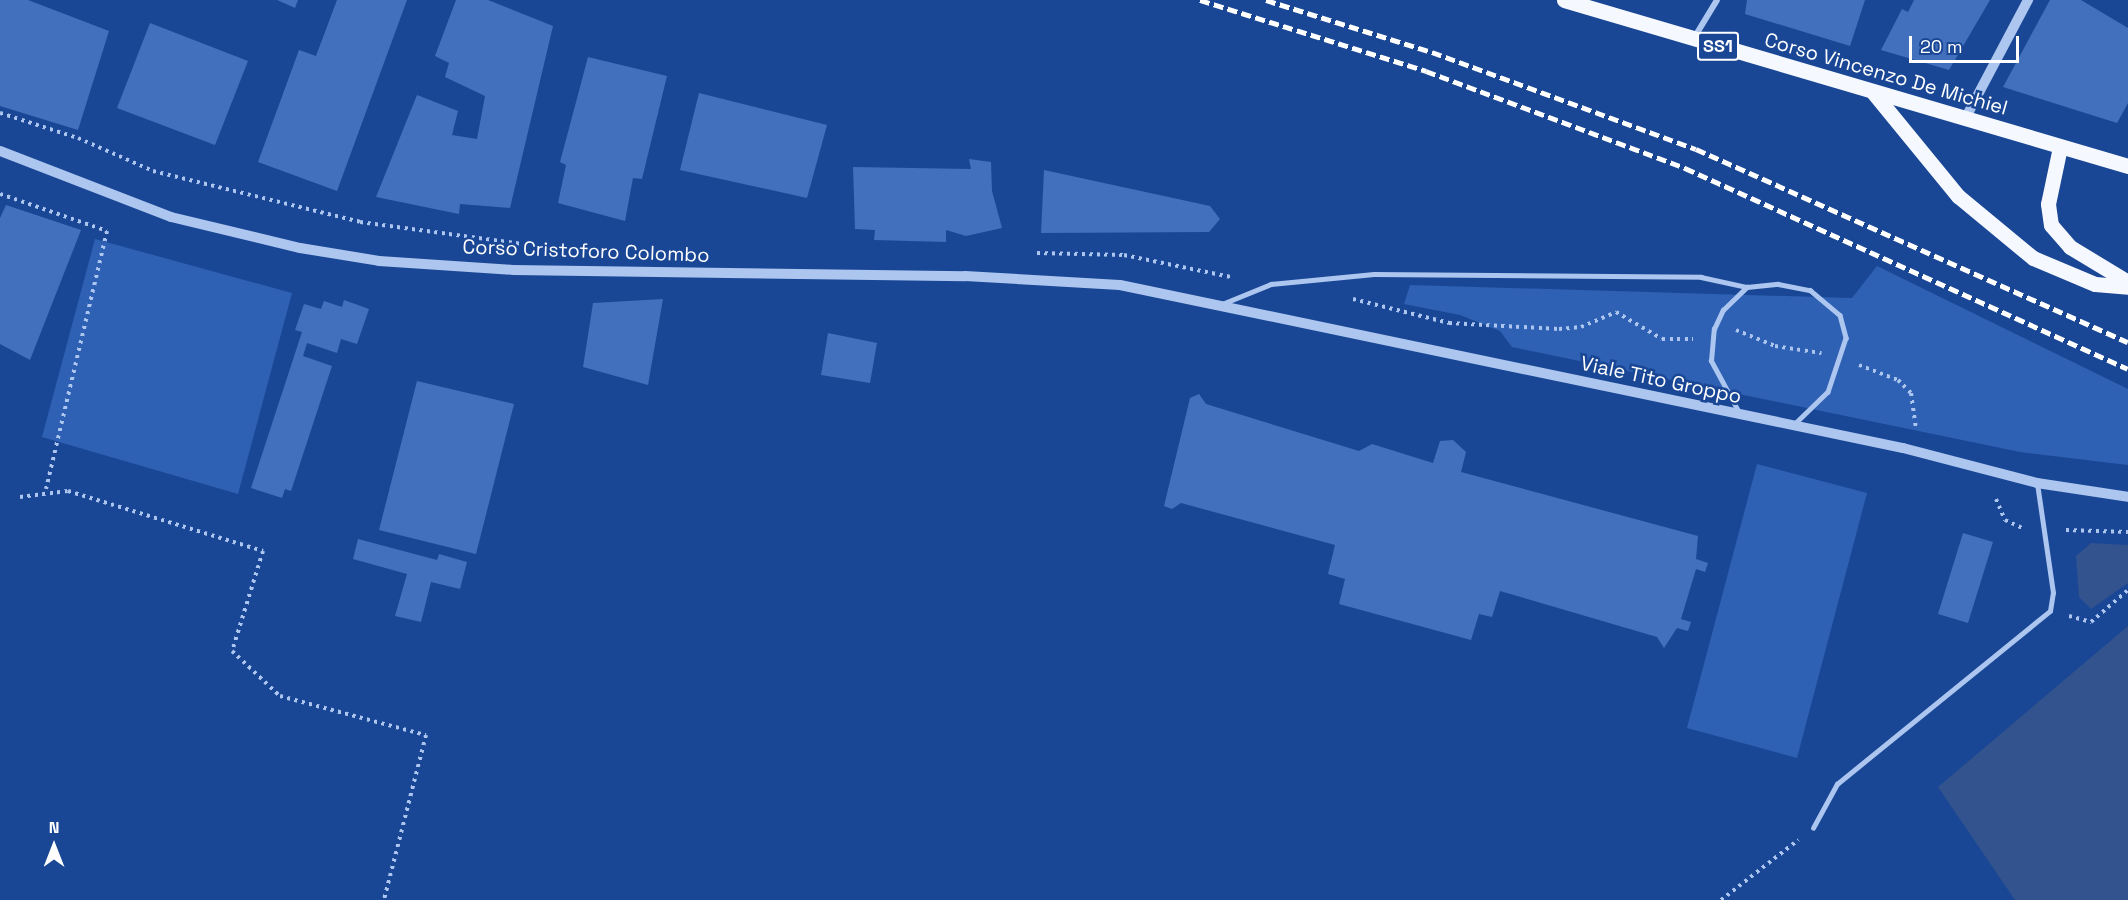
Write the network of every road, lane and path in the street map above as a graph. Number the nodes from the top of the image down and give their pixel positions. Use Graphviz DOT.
graph roads {
  1 [pos="1564,0"];
  2 [pos="1717,0"];
  3 [pos="2028,0"];
  4 [pos="1693,39"];
  5 [pos="1872,91"];
  6 [pos="1965,119"];
  7 [pos="2060,147"];
  8 [pos="0,151"];
  9 [pos="2128,166"];
  10 [pos="0,194"];
  11 [pos="2128,282"];
  12 [pos="1747,287"];
  13 [pos="2128,287"];
  14 [pos="1187,296"];
  15 [pos="1222,304"];
  16 [pos="1740,414"];
  17 [pos="1793,426"];
  18 [pos="2037,483"];
  19 [pos="46,489"];
  20 [pos="20,497"];
  21 [pos="2128,497"];
  22 [pos="2128,590"];
  23 [pos="2050,611"];
  24 [pos="1813,828"];
  25 [pos="384,900"];
  26 [pos="1721,900"];
  1 -- 4 [label="main road, Corso Vincenzo De Michiel / SS1"];
  2 -- 4 [label="street"];
  3 -- 6 [label="street"];
  4 -- 5 [label="main road, Corso Vincenzo De Michiel / SS1"];
  5 -- 6 [label="main road, Corso Vincenzo De Michiel / SS1"];
  5 -- 13 [label="main road"];
  6 -- 7 [label="main road, Corso Vincenzo De Michiel / SS1"];
  7 -- 9 [label="main road, Corso Vincenzo De Michiel / SS1"];
  7 -- 11 [label="main road"];
  8 -- 14 [label="street, Corso Cristoforo Colombo"];
  10 -- 19 [label="path"];
  12 -- 15 [label="lane"];
  12 -- 16 [label="lane"];
  12 -- 17 [label="lane"];
  14 -- 15 [label="street, Viale Tito Groppo"];
  15 -- 16 [label="street, Viale Tito Groppo"];
  16 -- 17 [label="street, Viale Tito Groppo"];
  17 -- 18 [label="street, Viale Tito Groppo"];
  18 -- 21 [label="street, Viale Tito Groppo"];
  18 -- 23 [label="lane"];
  19 -- 20 [label="path"];
  19 -- 25 [label="path"];
  22 -- 23 [label="path"];
  23 -- 24 [label="lane"];
  24 -- 26 [label="path"];
}
